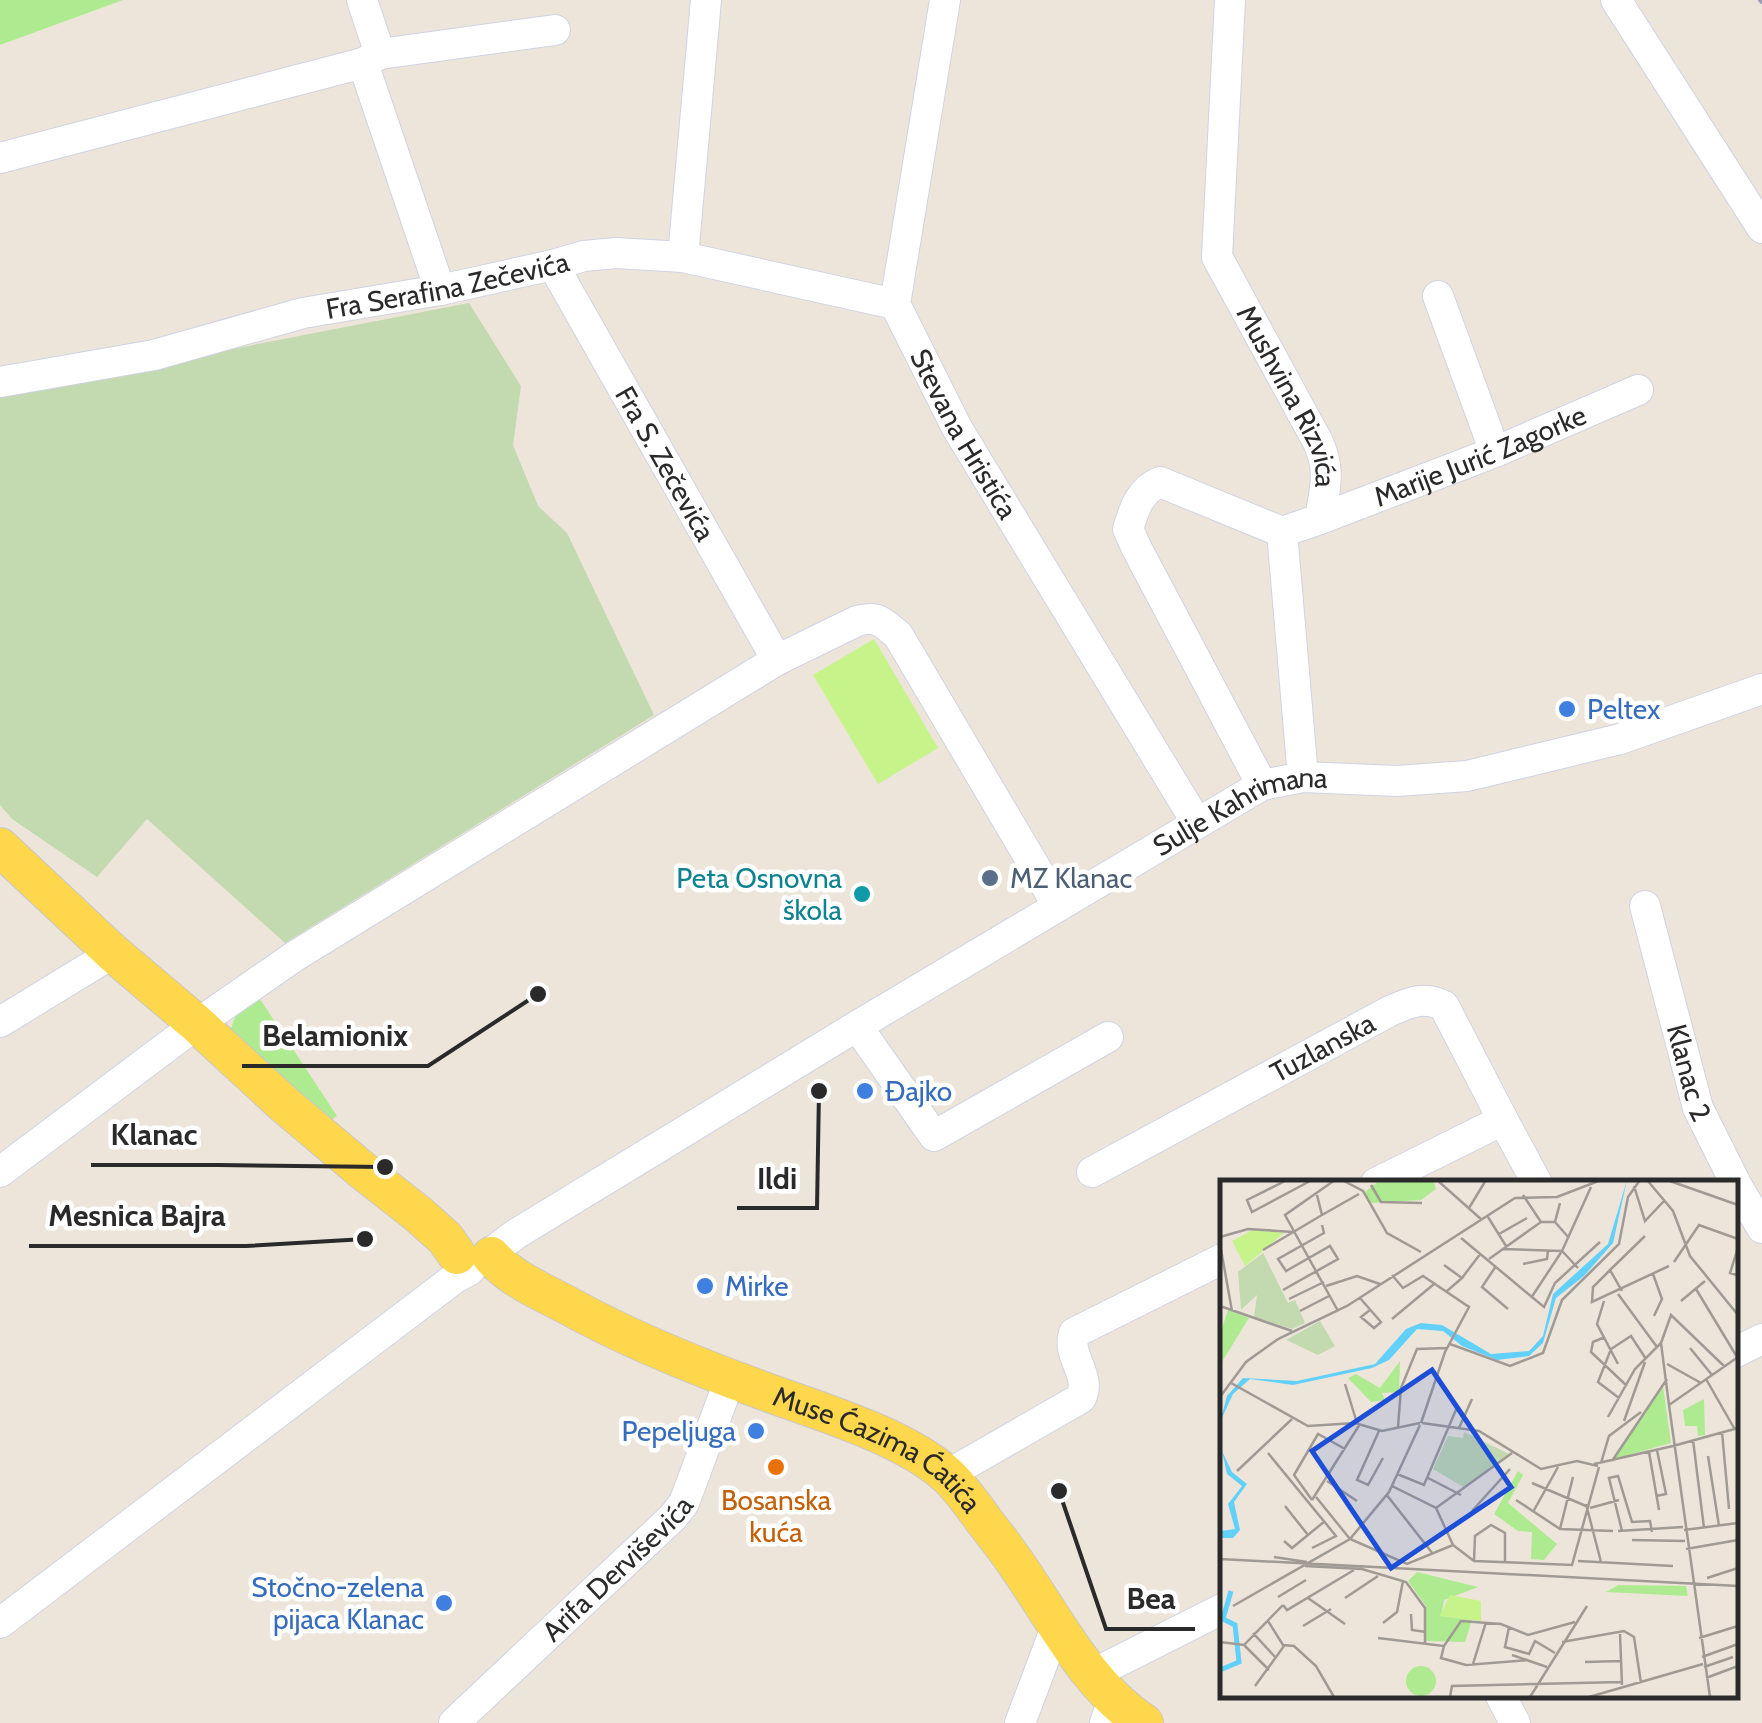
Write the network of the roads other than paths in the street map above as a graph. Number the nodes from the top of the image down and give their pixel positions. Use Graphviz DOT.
graph roads {
  1 [pos="362,0"];
  2 [pos="706,0"];
  3 [pos="945,0"];
  4 [pos="1230,0"];
  5 [pos="1616,0"];
  6 [pos="555,30"];
  7 [pos="371,59"];
  8 [pos="0,158"];
  9 [pos="1762,228"];
  10 [pos="682,256"];
  11 [pos="554,265"];
  12 [pos="440,290"];
  13 [pos="1438,296"];
  14 [pos="896,304"];
  15 [pos="0,382"];
  16 [pos="1638,390"];
  17 [pos="1495,452"];
  18 [pos="1320,518"];
  19 [pos="1282,532"];
  20 [pos="777,660"];
  21 [pos="1762,689"];
  22 [pos="1303,776"];
  23 [pos="1262,785"];
  24 [pos="1197,824"];
  25 [pos="0,847"];
  26 [pos="1058,906"];
  27 [pos="1646,906"];
  28 [pos="113,953"];
  29 [pos="0,1022"];
  30 [pos="197,1024"];
  31 [pos="857,1026"];
  32 [pos="1108,1037"];
  33 [pos="1503,1120"];
  34 [pos="0,1172"];
  35 [pos="1092,1172"];
  36 [pos="1382,1180"];
  37 [pos="1535,1180"];
  38 [pos="1735,1180"];
  39 [pos="1737,1184"];
  40 [pos="1762,1228"];
  41 [pos="480,1253"];
  42 [pos="1220,1260"];
  43 [pos="1762,1339"];
  44 [pos="1737,1352"];
  45 [pos="730,1379"];
  46 [pos="947,1475"];
  47 [pos="0,1605"];
  48 [pos="1220,1611"];
  49 [pos="0,1623"];
  50 [pos="1057,1625"];
  51 [pos="1502,1698"];
  52 [pos="1104,1699"];
  53 [pos="454,1723"];
  54 [pos="1020,1723"];
  55 [pos="1144,1723"];
  56 [pos="1515,1723"];
  1 -- 7 [label="street"];
  2 -- 10 [label="street"];
  3 -- 14 [label="street"];
  4 -- 18 [label="street, Mushvina Rizvića"];
  5 -- 9 [label="street"];
  6 -- 7 [label="street"];
  7 -- 8 [label="street"];
  7 -- 12 [label="street"];
  10 -- 11 [label="street, Fra Serafina Zečevića"];
  10 -- 14 [label="street, Fra Serafina Zečevića"];
  11 -- 12 [label="street, Fra Serafina Zečevića"];
  11 -- 20 [label="street, Fra S. Zečevića"];
  12 -- 15 [label="street, Fra Serafina Zečevića"];
  13 -- 17 [label="street"];
  14 -- 24 [label="street, Stevana Hristića"];
  16 -- 17 [label="street, Marije Jurić Zagorke"];
  17 -- 18 [label="street, Marije Jurić Zagorke"];
  18 -- 19 [label="street, Mushvina Rizvića"];
  19 -- 22 [label="street, Mushvina Rizvića"];
  19 -- 23 [label="street"];
  20 -- 26 [label="street"];
  20 -- 30 [label="street"];
  21 -- 22 [label="street, Sulje Kahrimana"];
  22 -- 23 [label="street, Sulje Kahrimana"];
  23 -- 24 [label="street, Sulje Kahrimana"];
  24 -- 26 [label="street, Sulje Kahrimana"];
  25 -- 28 [label="main road, Muse Ćazima Ćatića"];
  26 -- 31 [label="street, Sulje Kahrimana"];
  27 -- 38 [label="street, Klanac 2"];
  28 -- 29 [label="street"];
  28 -- 30 [label="main road, Muse Ćazima Ćatića"];
  30 -- 34 [label="street"];
  30 -- 41 [label="main road, Muse Ćazima Ćatića"];
  31 -- 32 [label="street"];
  31 -- 41 [label="street, Sulje Kahrimana"];
  33 -- 35 [label="street, Tuzlanska"];
  33 -- 36 [label="street"];
  33 -- 37 [label="street, Tuzlanska"];
  39 -- 40 [label="street, Klanac 2"];
  41 -- 45 [label="main road, Muse Ćazima Ćatića"];
  41 -- 47 [label="street"];
  41 -- 49 [label="street"];
  42 -- 46 [label="street"];
  43 -- 44 [label="street"];
  45 -- 46 [label="main road, Muse Ćazima Ćatića"];
  45 -- 53 [label="street, Arifa Derviševića"];
  46 -- 50 [label="main road, Muse Ćazima Ćatića"];
  48 -- 52 [label="street"];
  50 -- 52 [label="main road, Muse Ćazima Ćatića"];
  50 -- 54 [label="street"];
  51 -- 56 [label="street"];
  52 -- 55 [label="main road, Muse Ćazima Ćatića"];
}
